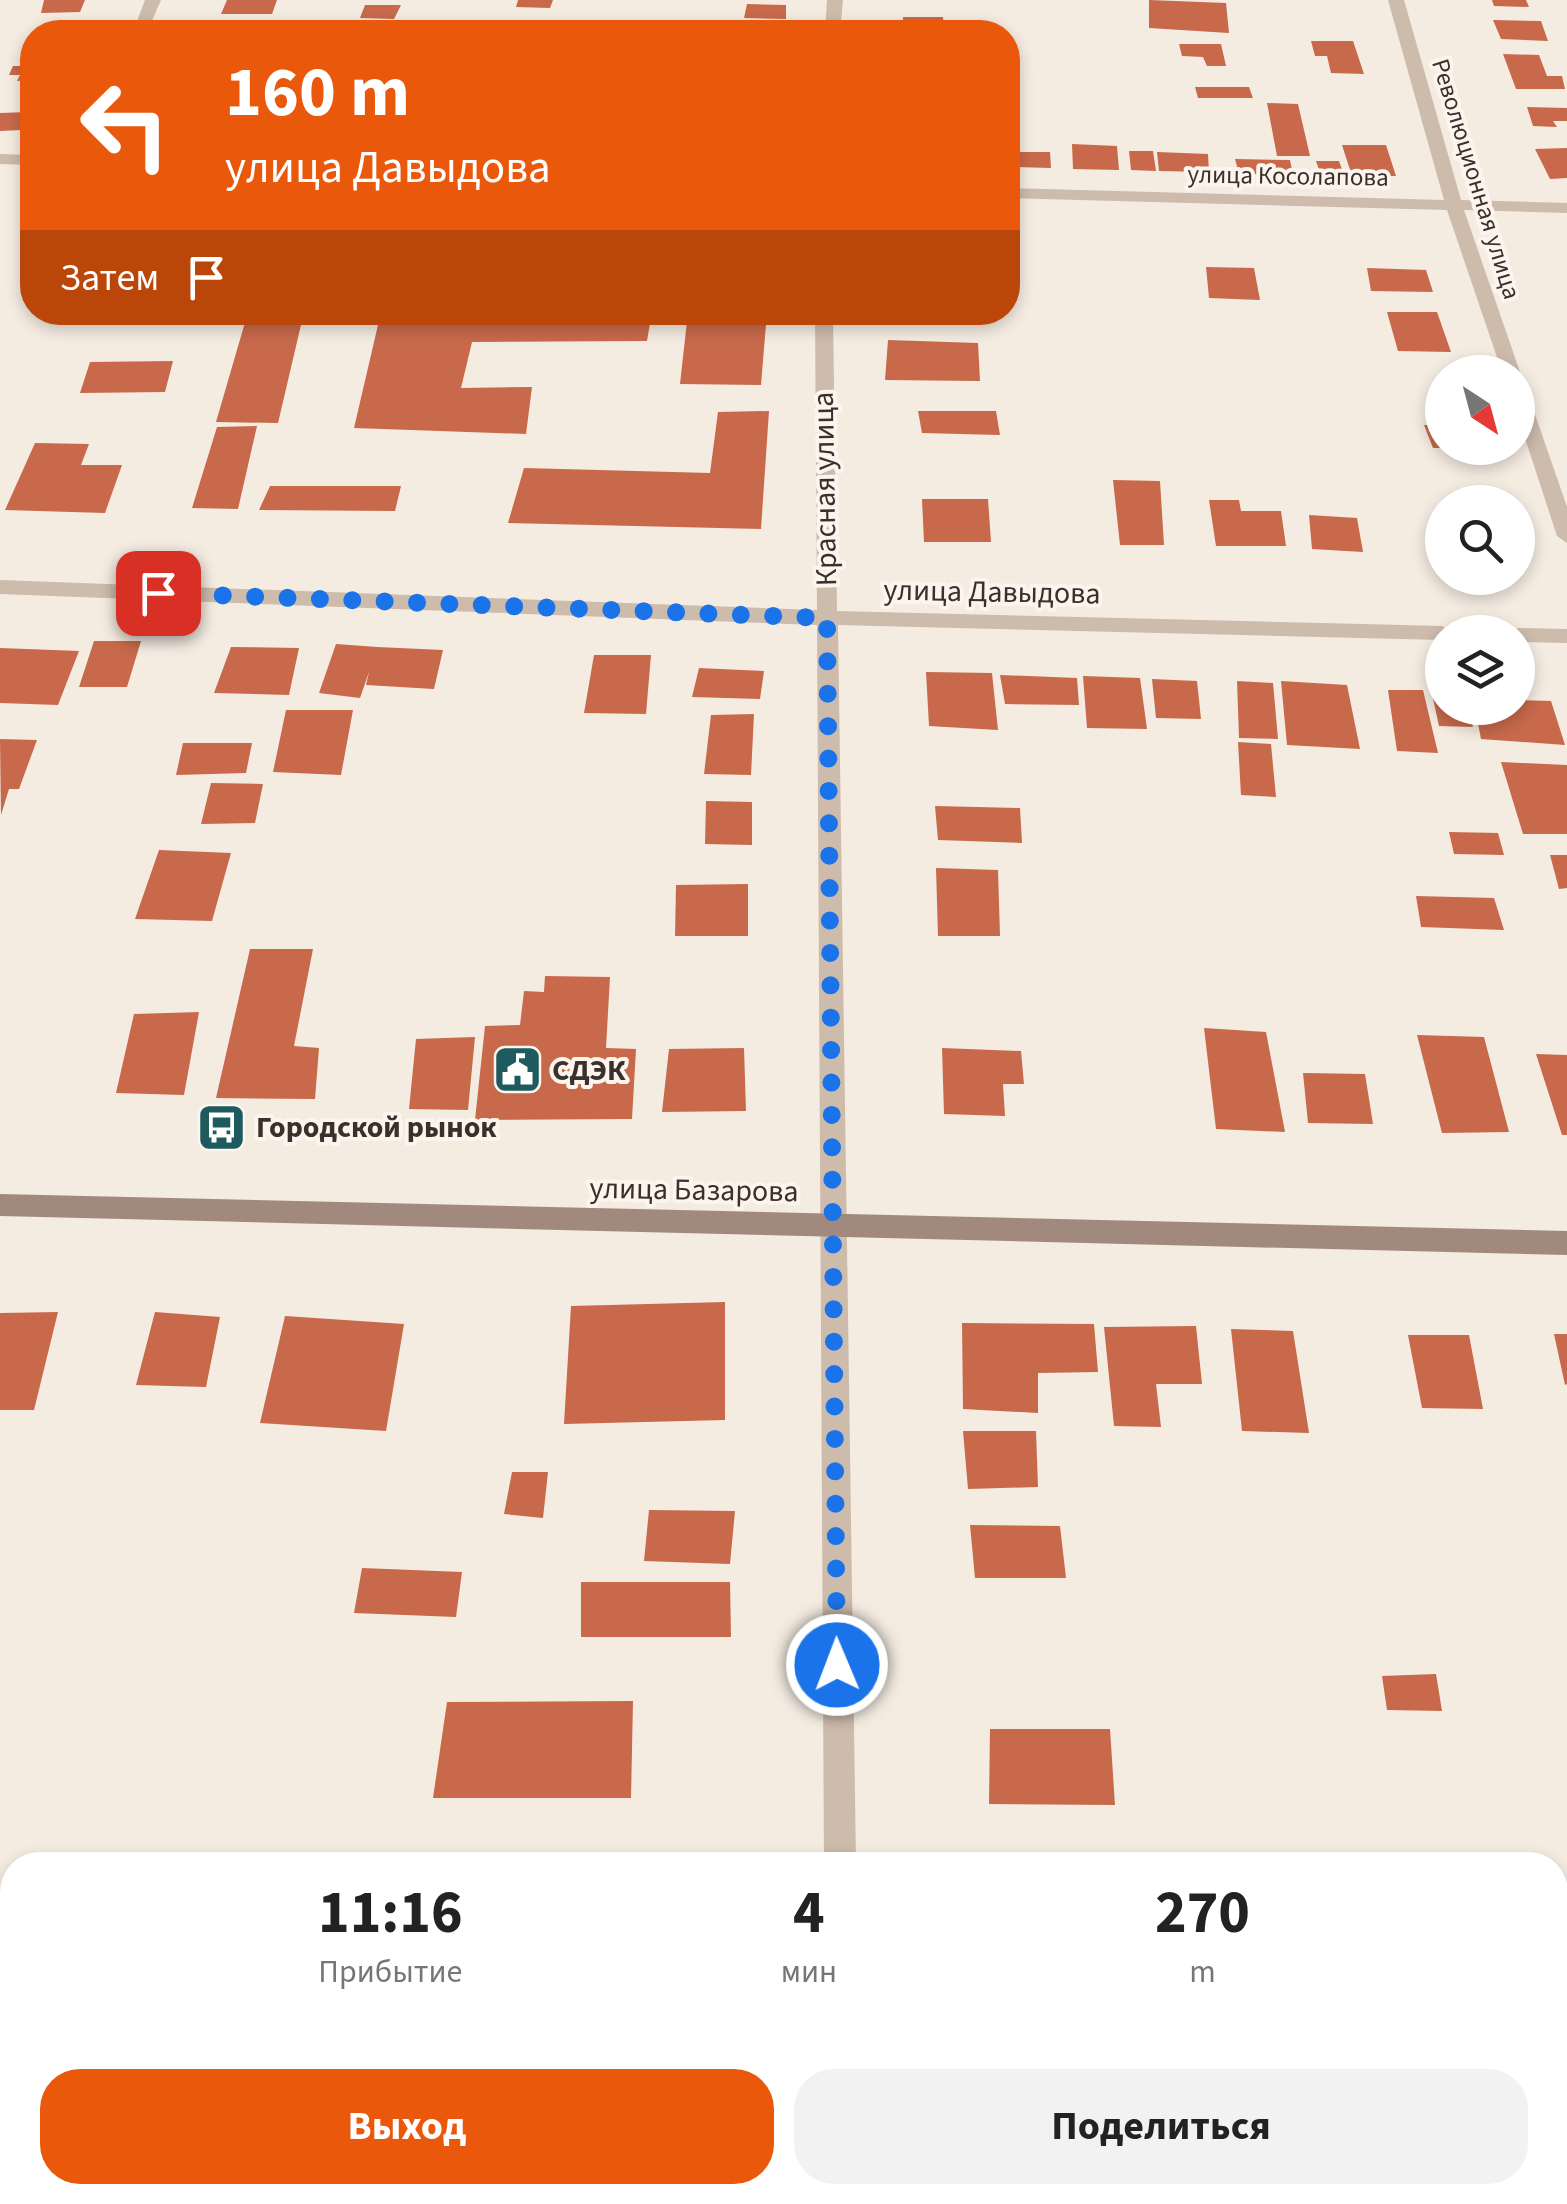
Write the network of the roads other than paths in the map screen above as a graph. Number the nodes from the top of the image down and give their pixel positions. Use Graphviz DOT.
graph roads {
  1 [pos="1396,0"];
  2 [pos="1020,193"];
  3 [pos="1454,205"];
  4 [pos="1567,208"];
  5 [pos="824,325"];
  6 [pos="1505,355"];
  7 [pos="1535,442"];
  8 [pos="1567,536"];
  9 [pos="0,587"];
  10 [pos="827,618"];
  11 [pos="1425,633"];
  12 [pos="1535,635"];
  13 [pos="1567,636"];
  14 [pos="0,1205"];
  15 [pos="831,1226"];
  16 [pos="1567,1243"];
  17 [pos="840,1852"];
  1 -- 3 [label="street, Революционная улица"];
  2 -- 3 [label="street, улица Косолапова"];
  3 -- 4 [label="street, улица Косолапова"];
  3 -- 6 [label="street, Революционная улица"];
  5 -- 10 [label="street, Красная улица"];
  7 -- 8 [label="street"];
  9 -- 10 [label="street, улица Давыдова"];
  10 -- 11 [label="street, улица Давыдова"];
  10 -- 15 [label="street, Красная улица"];
  12 -- 13 [label="street"];
  14 -- 15 [label="main road, улица Базарова"];
  15 -- 16 [label="main road, улица Базарова"];
  15 -- 17 [label="street, Красная улица"];
}
